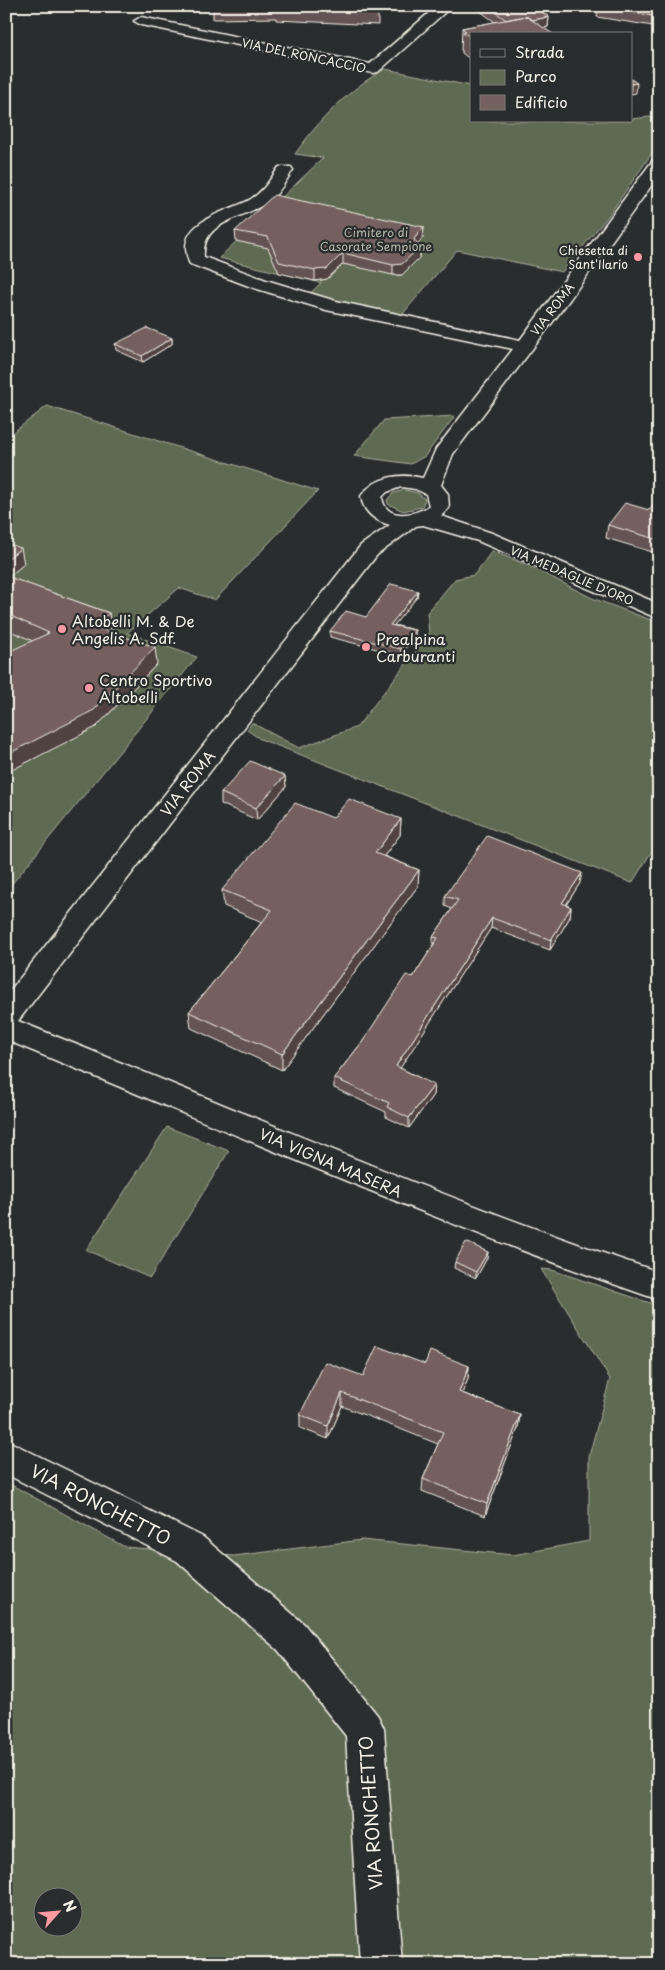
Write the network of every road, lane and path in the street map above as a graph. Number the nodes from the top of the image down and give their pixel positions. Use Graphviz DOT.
graph roads {
  1 [pos="446,6"];
  2 [pos="141,21"];
  3 [pos="659,164"];
  4 [pos="285,170"];
  5 [pos="523,346"];
  6 [pos="443,453"];
  7 [pos="399,481"];
  8 [pos="436,494"];
  9 [pos="372,507"];
  10 [pos="417,520"];
  11 [pos="485,537"];
  12 [pos="369,550"];
  13 [pos="659,612"];
  14 [pos="6,1016"];
  15 [pos="6,1028"];
  16 [pos="659,1286"];
  17 [pos="6,1456"];
  18 [pos="381,1964"];
  1 -- 2 [label="street, VIA DEL RONCACCIO"];
  3 -- 5 [label="street, VIA ROMA"];
  4 -- 5 [label="street"];
  5 -- 6 [label="street, VIA ROMA"];
  6 -- 7 [label="street, VIA ROMA"];
  6 -- 8 [label="street, VIA ROMA"];
  7 -- 8 [label="street"];
  7 -- 9 [label="street, VIA ROMA"];
  8 -- 10 [label="street, VIA ROMA"];
  8 -- 11 [label="street, VIA MEDAGLIE D'ORO"];
  9 -- 10 [label="street"];
  9 -- 12 [label="street, VIA ROMA"];
  10 -- 11 [label="street, VIA MEDAGLIE D'ORO"];
  10 -- 12 [label="street, VIA ROMA"];
  11 -- 13 [label="street, VIA MEDAGLIE D'ORO"];
  12 -- 14 [label="street, VIA ROMA"];
  15 -- 16 [label="street, VIA VIGNA MASERA"];
  17 -- 18 [label="street, VIA RONCHETTO"];
}
